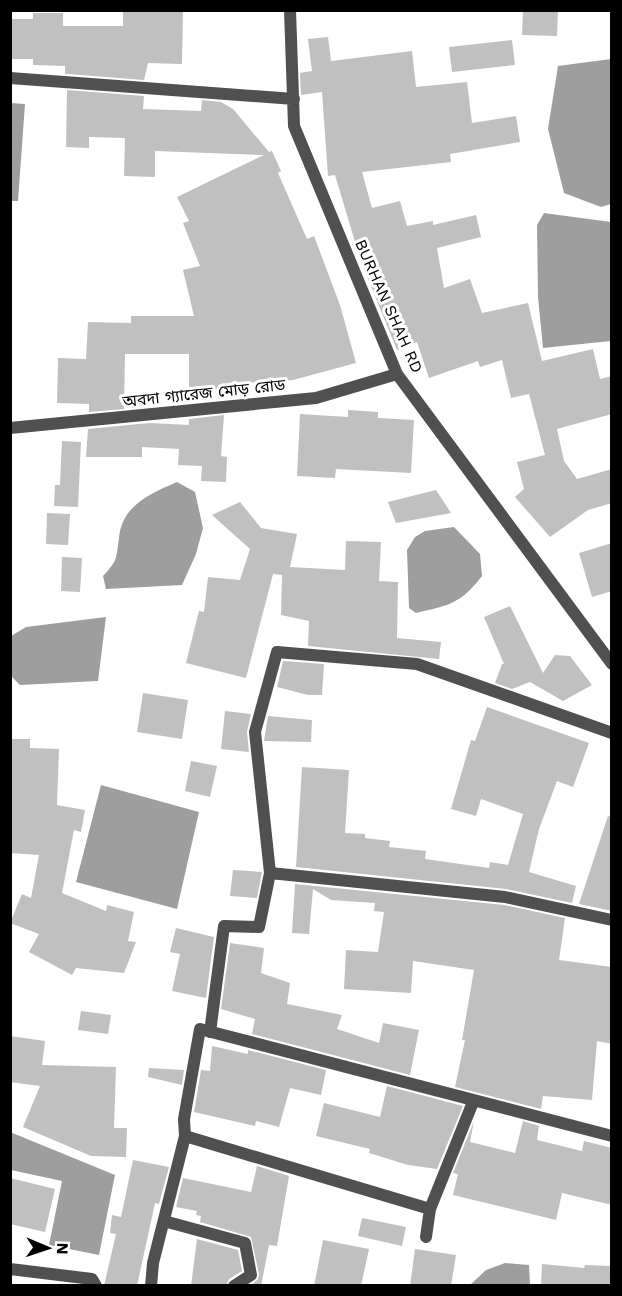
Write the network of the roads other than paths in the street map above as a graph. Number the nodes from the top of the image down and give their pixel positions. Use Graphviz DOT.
graph roads {
  1 [pos="291,10"];
  2 [pos="10,78"];
  3 [pos="294,99"];
  4 [pos="397,374"];
  5 [pos="10,428"];
  6 [pos="612,664"];
  7 [pos="612,733"];
  8 [pos="270,873"];
  9 [pos="612,920"];
  10 [pos="210,1032"];
  11 [pos="473,1102"];
  12 [pos="184,1136"];
  13 [pos="612,1136"];
  14 [pos="430,1209"];
  15 [pos="164,1221"];
  16 [pos="426,1238"];
  17 [pos="10,1269"];
  18 [pos="96,1286"];
  19 [pos="151,1286"];
  20 [pos="234,1286"];
  1 -- 3 [label="street, BURHAN SHAH RD"];
  2 -- 3 [label="street"];
  3 -- 4 [label="street, BURHAN SHAH RD"];
  4 -- 5 [label="street, অবদা গ্যারেজ মোড় রোড"];
  4 -- 6 [label="street, BURHAN SHAH RD"];
  7 -- 8 [label="street"];
  8 -- 9 [label="street"];
  8 -- 10 [label="street"];
  10 -- 11 [label="street"];
  10 -- 12 [label="street"];
  11 -- 13 [label="street"];
  11 -- 14 [label="street"];
  12 -- 14 [label="street"];
  12 -- 15 [label="street"];
  14 -- 16 [label="street"];
  15 -- 19 [label="street"];
  15 -- 20 [label="street"];
  17 -- 18 [label="street"];
}
